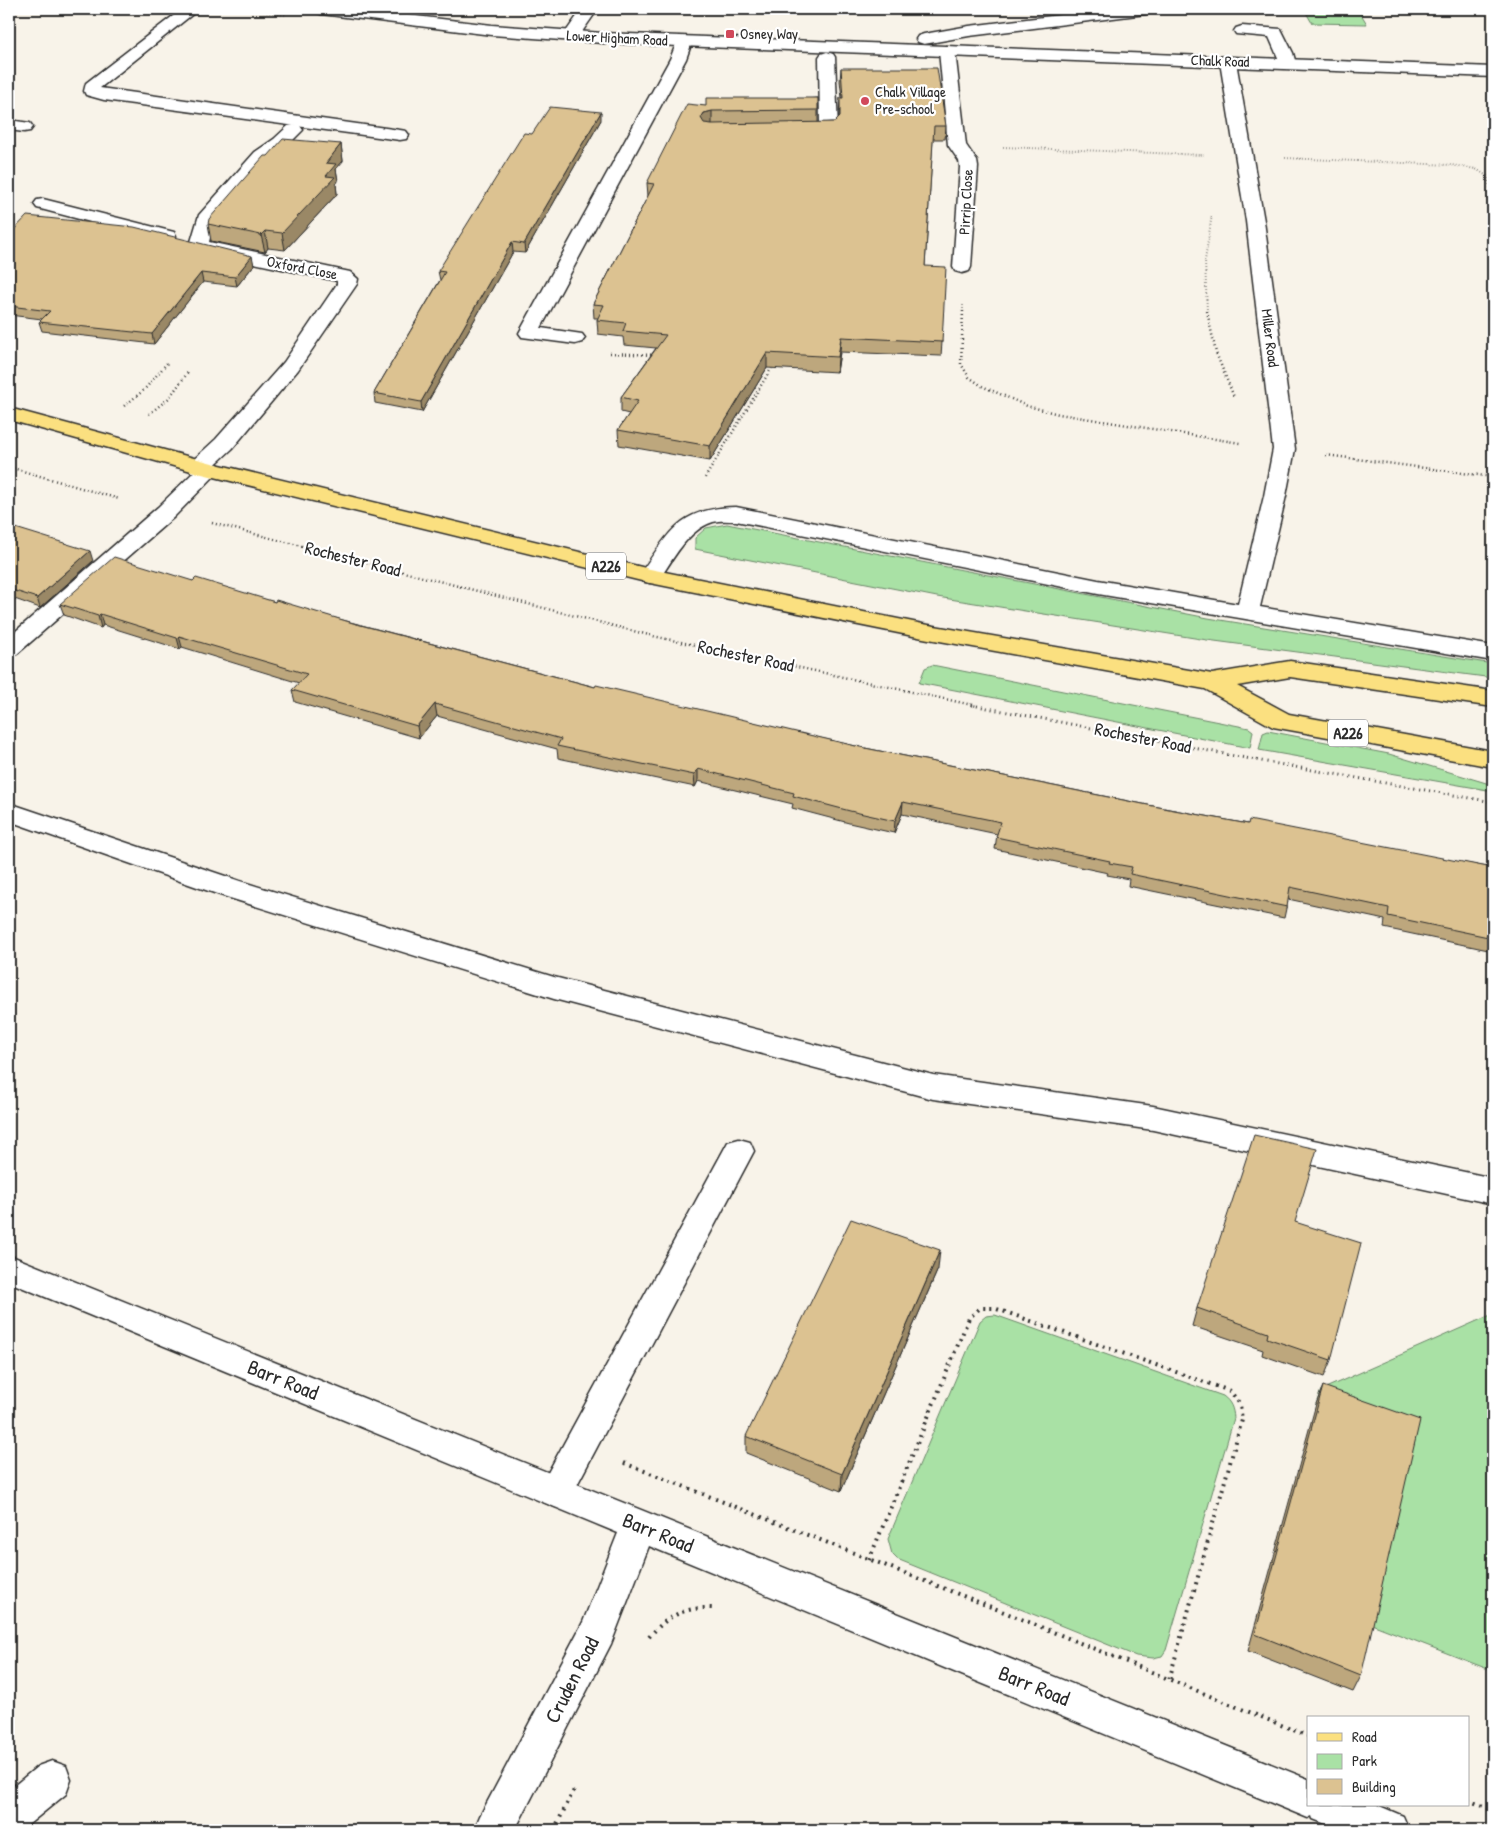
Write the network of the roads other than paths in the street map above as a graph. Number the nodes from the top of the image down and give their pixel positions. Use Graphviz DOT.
graph roads {
  1 [pos="191,9"];
  2 [pos="321,9"];
  3 [pos="590,9"];
  4 [pos="1145,9"];
  5 [pos="1242,31"];
  6 [pos="571,36"];
  7 [pos="684,42"];
  8 [pos="914,50"];
  9 [pos="947,51"];
  10 [pos="827,58"];
  11 [pos="1228,62"];
  12 [pos="1288,64"];
  13 [pos="1493,72"];
  14 [pos="294,130"];
  15 [pos="780,131"];
  16 [pos="400,135"];
  17 [pos="43,204"];
  18 [pos="200,245"];
  19 [pos="962,267"];
  20 [pos="575,338"];
  21 [pos="9,414"];
  22 [pos="205,468"];
  23 [pos="650,576"];
  24 [pos="1247,613"];
  25 [pos="9,649"];
  26 [pos="1493,654"];
  27 [pos="1212,682"];
  28 [pos="1493,699"];
  29 [pos="1493,759"];
  30 [pos="9,812"];
  31 [pos="739,1151"];
  32 [pos="1493,1191"];
  33 [pos="9,1268"];
  34 [pos="556,1491"];
  35 [pos="639,1525"];
  36 [pos="52,1780"];
  37 [pos="1307,1798"];
  38 [pos="1329,1806"];
  39 [pos="9,1815"];
  40 [pos="494,1830"];
  41 [pos="1388,1830"];
  1 -- 16 [label="street"];
  2 -- 6 [label="street, Lower Higham Road"];
  3 -- 6 [label="street"];
  4 -- 8 [label="street"];
  5 -- 12 [label="street"];
  6 -- 7 [label="street, Lower Higham Road"];
  7 -- 8 [label="street, Lower Higham Road"];
  7 -- 20 [label="street"];
  8 -- 9 [label="street, Lower Higham Road"];
  9 -- 11 [label="street, Chalk Road"];
  9 -- 19 [label="street, Pirrip Close"];
  10 -- 15 [label="street"];
  11 -- 12 [label="street, Chalk Road"];
  11 -- 24 [label="street, Miller Road"];
  12 -- 13 [label="street, Chalk Road"];
  14 -- 18 [label="street"];
  17 -- 18 [label="street"];
  18 -- 22 [label="street, Oxford Close"];
  21 -- 22 [label="main road, A226"];
  22 -- 23 [label="main road, A226"];
  22 -- 25 [label="street"];
  23 -- 24 [label="street"];
  23 -- 27 [label="main road, A226"];
  24 -- 26 [label="street"];
  27 -- 28 [label="main road, A226"];
  27 -- 29 [label="main road, A226"];
  30 -- 32 [label="street"];
  31 -- 34 [label="street"];
  33 -- 34 [label="street, Barr Road"];
  34 -- 35 [label="street, Barr Road"];
  35 -- 37 [label="street, Barr Road"];
  35 -- 40 [label="street, Cruden Road"];
  36 -- 39 [label="street"];
  38 -- 41 [label="street"];
}
